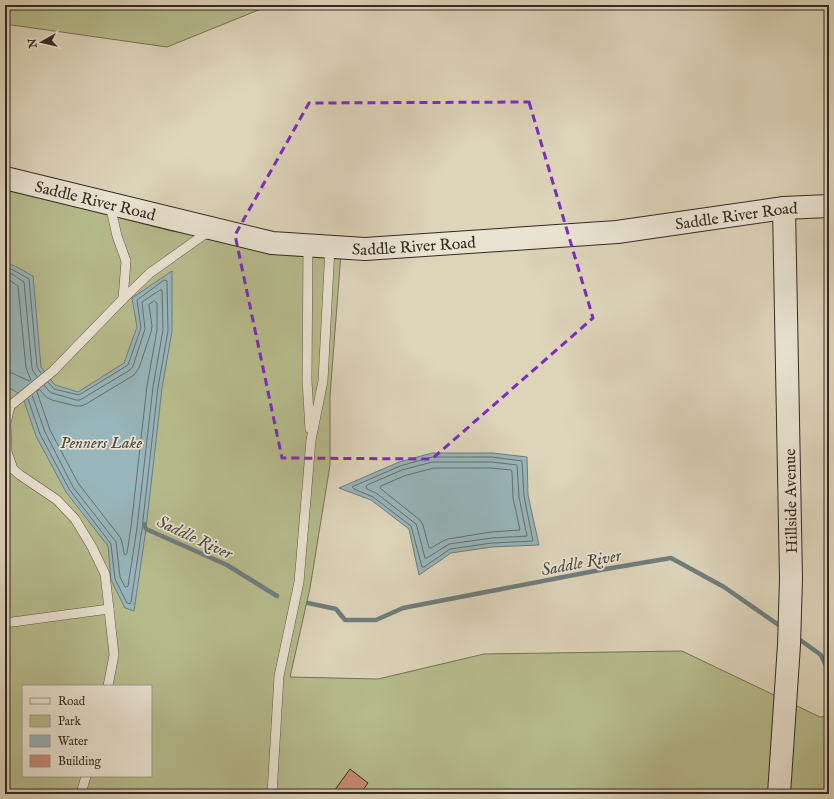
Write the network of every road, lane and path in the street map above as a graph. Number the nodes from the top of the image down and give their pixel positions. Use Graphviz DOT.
graph roads {
  1 [pos="5,178"];
  2 [pos="109,204"];
  3 [pos="829,206"];
  4 [pos="784,208"];
  5 [pos="215,229"];
  6 [pos="308,246"];
  7 [pos="330,247"];
  8 [pos="123,299"];
  9 [pos="8,408"];
  10 [pos="311,440"];
  11 [pos="9,468"];
  12 [pos="109,609"];
  13 [pos="5,623"];
  14 [pos="108,685"];
  15 [pos="86,777"];
  16 [pos="273,793"];
  17 [pos="81,794"];
  18 [pos="779,794"];
  1 -- 2 [label="main road, Saddle River Road"];
  2 -- 5 [label="main road, Saddle River Road"];
  2 -- 8 [label="lane"];
  3 -- 4 [label="main road, Saddle River Road"];
  4 -- 7 [label="main road, Saddle River Road"];
  4 -- 18 [label="main road, Hillside Avenue"];
  5 -- 6 [label="main road, Saddle River Road"];
  5 -- 8 [label="lane"];
  6 -- 7 [label="main road, Saddle River Road"];
  6 -- 10 [label="lane"];
  7 -- 10 [label="lane"];
  8 -- 9 [label="lane"];
  9 -- 11 [label="lane"];
  10 -- 16 [label="lane"];
  11 -- 12 [label="lane"];
  12 -- 13 [label="lane"];
  12 -- 14 [label="lane"];
  15 -- 17 [label="lane"];
}
